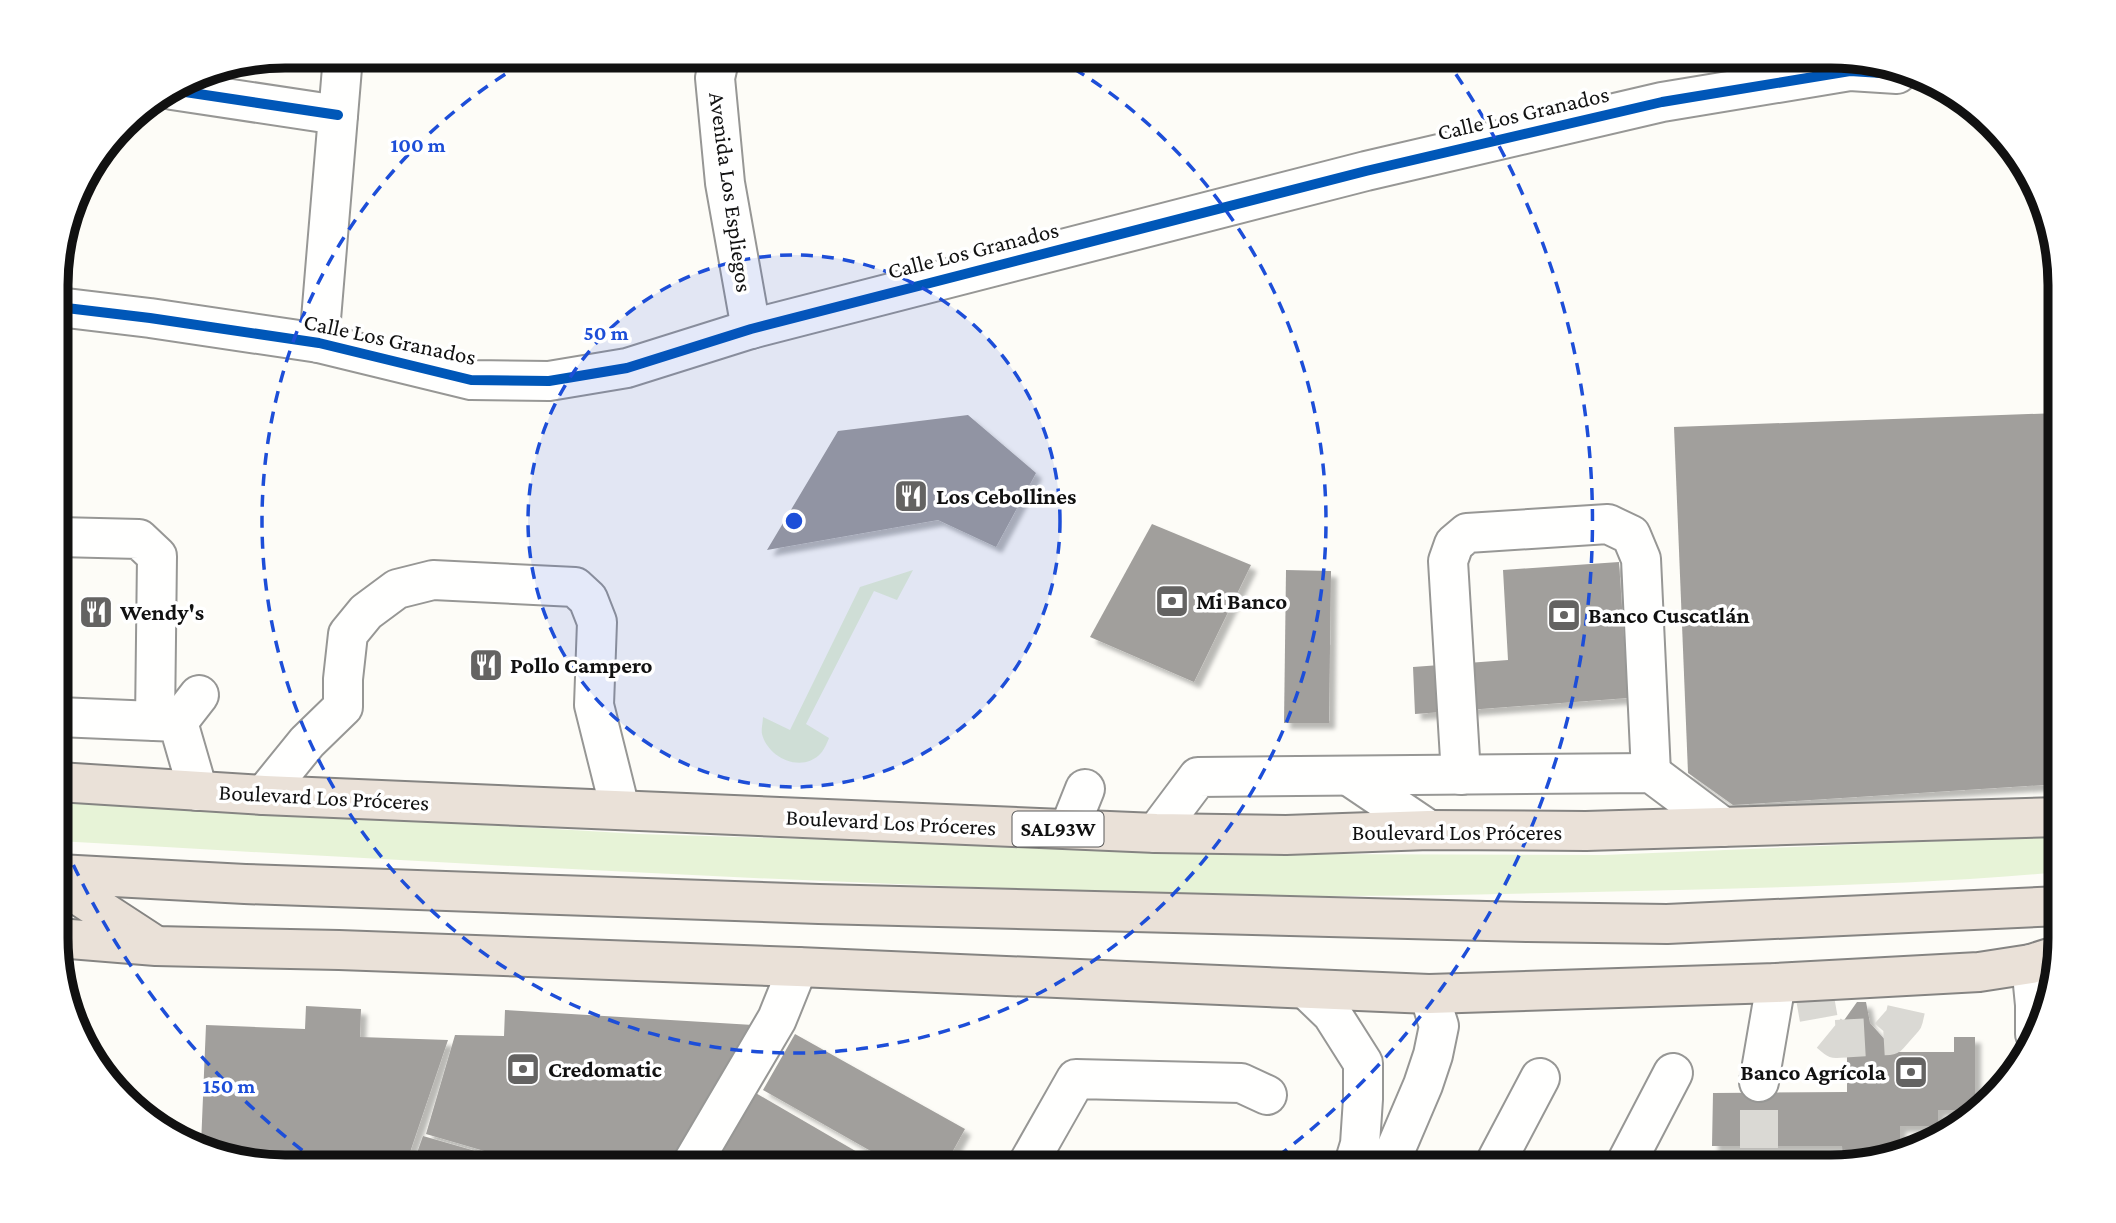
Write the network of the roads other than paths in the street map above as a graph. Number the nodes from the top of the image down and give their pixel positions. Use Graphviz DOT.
graph roads {
  1 [pos="342,69"];
  2 [pos="717,69"];
  3 [pos="1870,72"];
  4 [pos="187,92"];
  5 [pos="338,115"];
  6 [pos="68,308"];
  7 [pos="751,329"];
  8 [pos="319,343"];
  9 [pos="68,537"];
  10 [pos="177,713"];
  11 [pos="68,717"];
  12 [pos="1651,773"];
  13 [pos="1461,775"];
  14 [pos="1349,776"];
  15 [pos="68,783"];
  16 [pos="1085,789"];
  17 [pos="198,791"];
  18 [pos="264,795"];
  19 [pos="620,809"];
  20 [pos="2047,817"];
  21 [pos="1723,827"];
  22 [pos="1069,830"];
  23 [pos="1429,830"];
  24 [pos="1156,833"];
  25 [pos="68,875"];
  26 [pos="68,889"];
  27 [pos="2047,907"];
  28 [pos="68,944"];
  29 [pos="156,946"];
  30 [pos="2045,959"];
  31 [pos="798,967"];
  32 [pos="1776,983"];
  33 [pos="1307,990"];
  34 [pos="1429,994"];
  35 [pos="2035,1009"];
  36 [pos="1673,1073"];
  37 [pos="1540,1078"];
  38 [pos="1759,1082"];
  39 [pos="1267,1095"];
  40 [pos="1357,1154"];
  41 [pos="1393,1154"];
  42 [pos="1500,1154"];
  43 [pos="1631,1154"];
  44 [pos="697,1155"];
  45 [pos="1033,1155"];
  1 -- 5 [label="street"];
  2 -- 7 [label="street, Avenida Los Espliegos"];
  3 -- 7 [label="street, Calle Los Granados"];
  4 -- 5 [label="street"];
  5 -- 8 [label="street"];
  6 -- 8 [label="street, Calle Los Granados"];
  7 -- 8 [label="street, Calle Los Granados"];
  9 -- 10 [label="street"];
  10 -- 11 [label="street"];
  10 -- 17 [label="street"];
  12 -- 13 [label="street"];
  12 -- 13 [label="street"];
  12 -- 21 [label="street"];
  13 -- 14 [label="street"];
  14 -- 23 [label="street"];
  14 -- 24 [label="street"];
  15 -- 17 [label="highway, Boulevard Los Próceres / SAL93W"];
  16 -- 22 [label="street"];
  17 -- 18 [label="highway, Boulevard Los Próceres / SAL93W"];
  18 -- 19 [label="highway, Boulevard Los Próceres / SAL93W"];
  18 -- 19 [label="street"];
  19 -- 22 [label="highway, Boulevard Los Próceres / SAL93W"];
  20 -- 21 [label="highway, Boulevard Los Próceres / SAL93W"];
  21 -- 23 [label="highway, Boulevard Los Próceres / SAL93W"];
  22 -- 24 [label="highway, Boulevard Los Próceres / SAL93W"];
  23 -- 24 [label="highway, Boulevard Los Próceres / SAL93W"];
  25 -- 27 [label="highway"];
  26 -- 29 [label="highway"];
  28 -- 29 [label="highway"];
  29 -- 31 [label="highway"];
  30 -- 32 [label="highway"];
  30 -- 35 [label="street"];
  31 -- 33 [label="highway"];
  31 -- 44 [label="street"];
  32 -- 34 [label="highway"];
  32 -- 38 [label="street"];
  33 -- 34 [label="highway"];
  33 -- 40 [label="street"];
  34 -- 41 [label="street"];
  36 -- 43 [label="street"];
  37 -- 42 [label="street"];
  39 -- 45 [label="street"];
}
